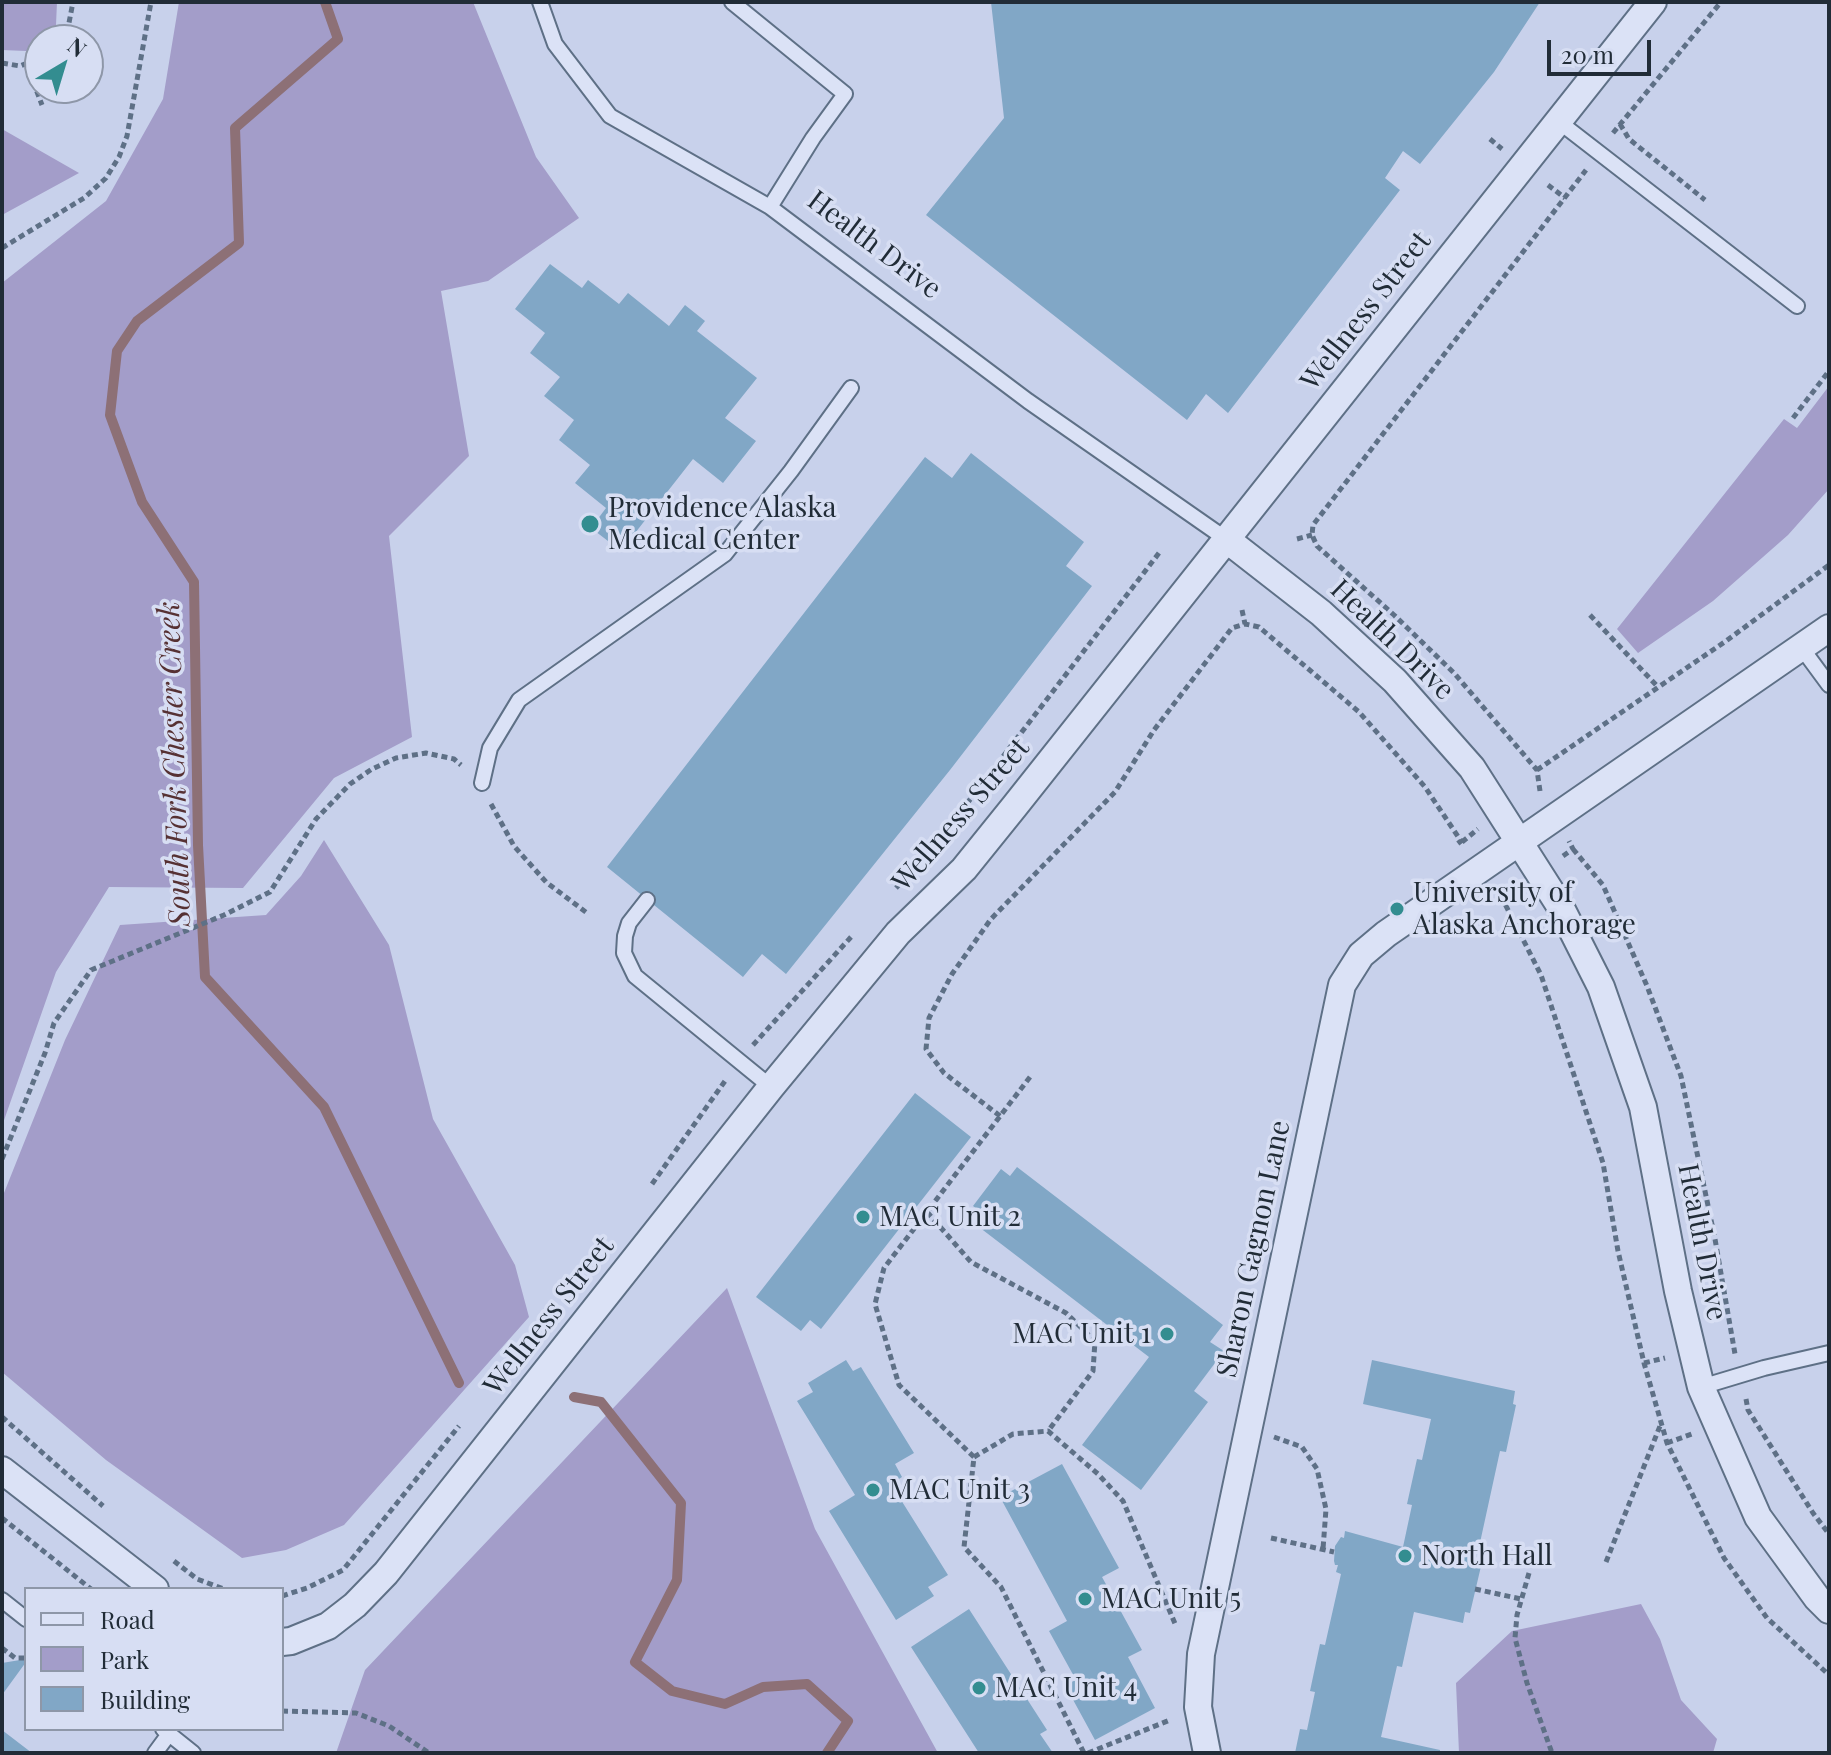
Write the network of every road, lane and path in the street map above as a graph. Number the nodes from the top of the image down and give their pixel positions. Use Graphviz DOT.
graph roads {
  1 [pos="73,2"];
  2 [pos="151,2"];
  3 [pos="540,2"];
  4 [pos="732,2"];
  5 [pos="1653,2"];
  6 [pos="1721,2"];
  7 [pos="69,24"];
  8 [pos="3,63"];
  9 [pos="24,64"];
  10 [pos="1558,121"];
  11 [pos="1579,178"];
  12 [pos="1711,205"];
  13 [pos="770,207"];
  14 [pos="2,248"];
  15 [pos="1797,306"];
  16 [pos="1829,371"];
  17 [pos="851,388"];
  18 [pos="1793,418"];
  19 [pos="1312,535"];
  20 [pos="1226,539"];
  21 [pos="1297,539"];
  22 [pos="1159,553"];
  23 [pos="1829,565"];
  24 [pos="1242,610"];
  25 [pos="1590,615"];
  26 [pos="1245,624"];
  27 [pos="1829,628"];
  28 [pos="1801,647"];
  29 [pos="1829,685"];
  30 [pos="1658,687"];
  31 [pos="1537,770"];
  32 [pos="482,783"];
  33 [pos="1537,788"];
  34 [pos="1520,841"];
  35 [pos="1449,850"];
  36 [pos="887,897"];
  37 [pos="1502,898"];
  38 [pos="647,900"];
  39 [pos="587,913"];
  40 [pos="857,931"];
  41 [pos="764,1031"];
  42 [pos="1030,1077"];
  43 [pos="771,1087"];
  44 [pos="719,1089"];
  45 [pos="1000,1116"];
  46 [pos="2,1159"];
  47 [pos="643,1196"];
  48 [pos="927,1212"];
  49 [pos="1829,1353"];
  50 [pos="1661,1359"];
  51 [pos="1644,1363"];
  52 [pos="1701,1387"];
  53 [pos="1748,1410"];
  54 [pos="2,1417"];
  55 [pos="466,1418"];
  56 [pos="1661,1425"];
  57 [pos="1048,1431"];
  58 [pos="1690,1435"];
  59 [pos="1273,1437"];
  60 [pos="1667,1443"];
  61 [pos="974,1457"];
  62 [pos="2,1470"];
  63 [pos="110,1512"];
  64 [pos="2,1518"];
  65 [pos="1829,1534"];
  66 [pos="1271,1538"];
  67 [pos="1323,1549"];
  68 [pos="1334,1552"];
  69 [pos="172,1560"];
  70 [pos="1606,1562"];
  71 [pos="1529,1573"];
  72 [pos="88,1587"];
  73 [pos="152,1587"];
  74 [pos="219,1587"];
  75 [pos="1475,1589"];
  76 [pos="284,1595"];
  77 [pos="1521,1599"];
  78 [pos="2,1600"];
  79 [pos="1829,1610"];
  80 [pos="24,1617"];
  81 [pos="1177,1630"];
  82 [pos="286,1642"];
  83 [pos="2,1648"];
  84 [pos="24,1658"];
  85 [pos="1829,1675"];
  86 [pos="284,1711"];
  87 [pos="1171,1720"];
  88 [pos="166,1732"];
  89 [pos="155,1753"];
  90 [pos="193,1753"];
  91 [pos="429,1753"];
  92 [pos="1086,1753"];
  93 [pos="1207,1753"];
  94 [pos="1552,1753"];
  1 -- 7 [label="path"];
  2 -- 14 [label="path"];
  3 -- 13 [label="lane, Health Drive"];
  4 -- 13 [label="lane"];
  5 -- 10 [label="street, Wellness Street"];
  6 -- 12 [label="path"];
  8 -- 9 [label="path"];
  10 -- 15 [label="lane"];
  10 -- 20 [label="street, Wellness Street"];
  11 -- 19 [label="path"];
  13 -- 20 [label="lane, Health Drive"];
  16 -- 18 [label="path"];
  17 -- 32 [label="lane"];
  19 -- 21 [label="path"];
  19 -- 31 [label="path"];
  20 -- 34 [label="street, Health Drive"];
  20 -- 43 [label="street, Wellness Street"];
  22 -- 36 [label="path"];
  23 -- 30 [label="path"];
  24 -- 26 [label="path"];
  25 -- 30 [label="path"];
  26 -- 35 [label="path"];
  26 -- 45 [label="path"];
  27 -- 28 [label="street, Sharon Gagnon Lane"];
  28 -- 29 [label="lane"];
  28 -- 34 [label="street, Sharon Gagnon Lane"];
  30 -- 31 [label="path"];
  31 -- 33 [label="path"];
  32 -- 39 [label="path"];
  32 -- 46 [label="path"];
  34 -- 52 [label="street, Health Drive"];
  34 -- 93 [label="street, Sharon Gagnon Lane"];
  37 -- 51 [label="path"];
  38 -- 43 [label="lane"];
  40 -- 41 [label="path"];
  42 -- 45 [label="path"];
  43 -- 82 [label="street, Wellness Street"];
  44 -- 47 [label="path"];
  45 -- 48 [label="path"];
  48 -- 57 [label="path"];
  48 -- 61 [label="path"];
  49 -- 52 [label="lane"];
  50 -- 51 [label="path"];
  51 -- 56 [label="path"];
  52 -- 79 [label="street, Health Drive"];
  53 -- 65 [label="path"];
  54 -- 63 [label="path"];
  55 -- 76 [label="path"];
  56 -- 60 [label="path"];
  56 -- 70 [label="path"];
  57 -- 61 [label="path"];
  57 -- 81 [label="path"];
  58 -- 60 [label="path"];
  59 -- 67 [label="path"];
  60 -- 85 [label="path"];
  61 -- 92 [label="path"];
  62 -- 73 [label="street"];
  64 -- 72 [label="path"];
  66 -- 67 [label="path"];
  67 -- 68 [label="path"];
  69 -- 74 [label="path"];
  71 -- 77 [label="path"];
  75 -- 77 [label="path"];
  77 -- 94 [label="path"];
  78 -- 80 [label="lane"];
  83 -- 84 [label="path"];
  86 -- 91 [label="path"];
  87 -- 92 [label="path"];
  88 -- 89 [label="lane"];
  88 -- 90 [label="lane"];
}
